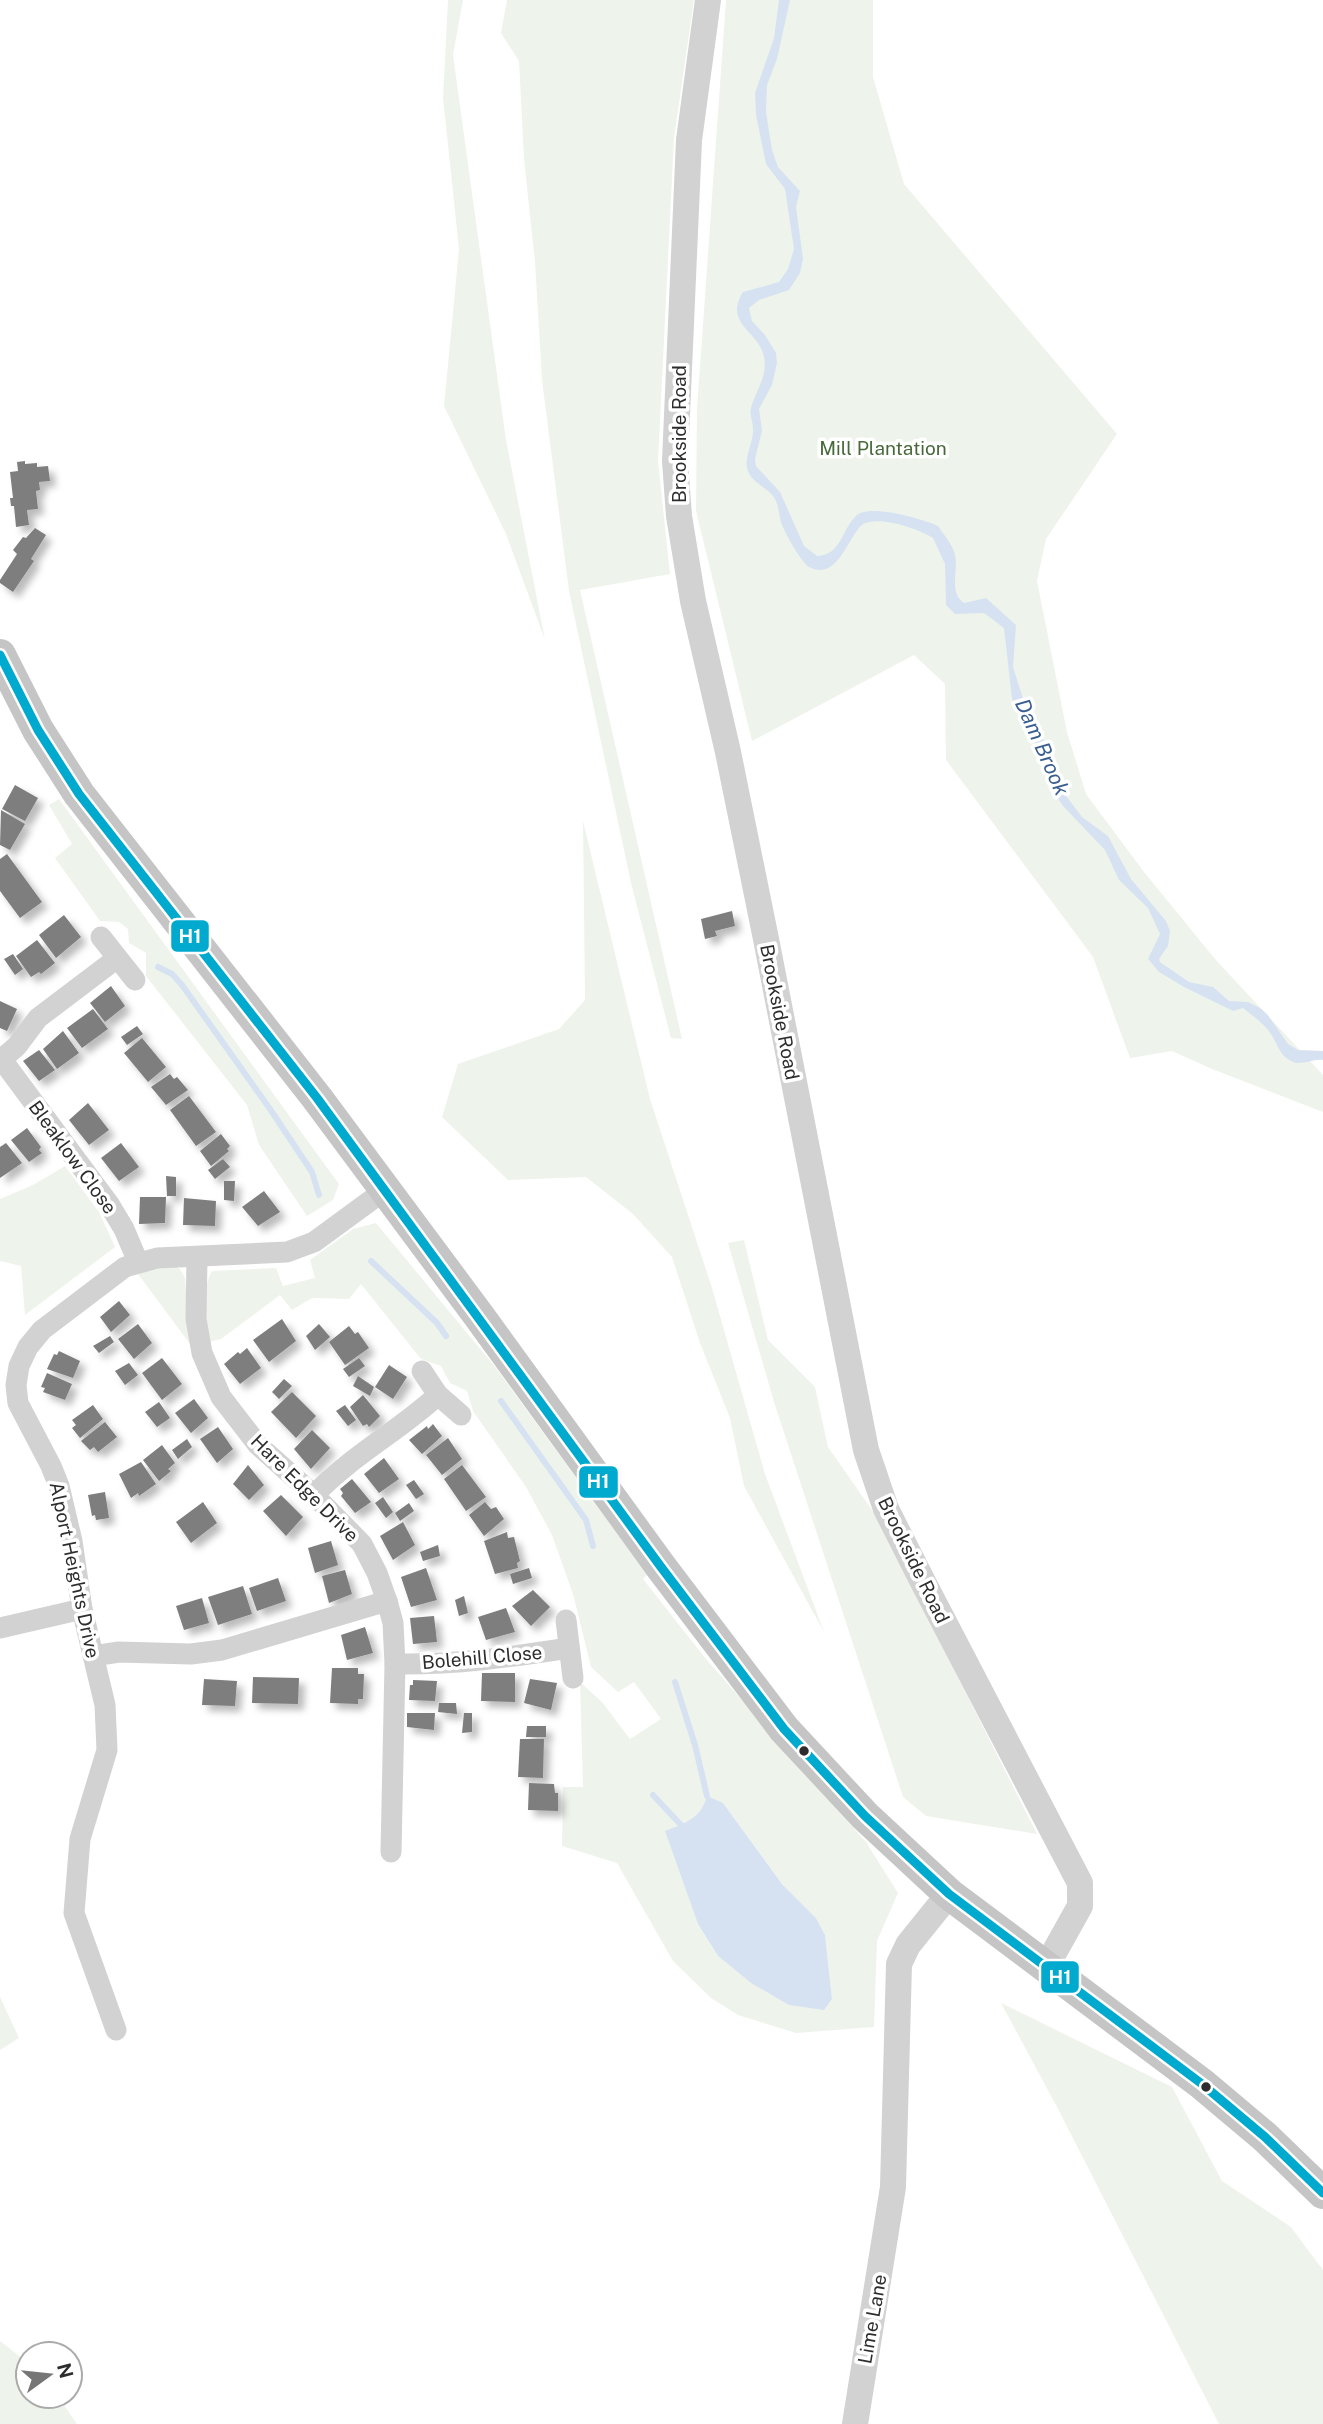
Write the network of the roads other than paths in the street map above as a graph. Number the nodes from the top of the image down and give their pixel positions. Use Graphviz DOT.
graph roads {
  1 [pos="708,0"];
  2 [pos="4,674"];
  3 [pos="101,937"];
  4 [pos="116,959"];
  5 [pos="135,980"];
  6 [pos="1,1058"];
  7 [pos="385,1190"];
  8 [pos="197,1258"];
  9 [pos="138,1262"];
  10 [pos="422,1371"];
  11 [pos="8,1386"];
  12 [pos="438,1395"];
  13 [pos="461,1415"];
  14 [pos="314,1495"];
  15 [pos="387,1601"];
  16 [pos="82,1609"];
  17 [pos="566,1620"];
  18 [pos="0,1628"];
  19 [pos="569,1648"];
  20 [pos="93,1656"];
  21 [pos="394,1664"];
  22 [pos="573,1678"];
  23 [pos="390,1852"];
  24 [pos="949,1894"];
  25 [pos="1046,1967"];
  26 [pos="116,2030"];
  27 [pos="1323,2193"];
  28 [pos="855,2424"];
  1 -- 25 [label="street, Brookside Road"];
  2 -- 7 [label="main road"];
  3 -- 4 [label="street"];
  4 -- 5 [label="street"];
  4 -- 6 [label="street"];
  6 -- 9 [label="street, Bleaklow Close"];
  7 -- 8 [label="street, Alport Heights Drive"];
  7 -- 24 [label="main road"];
  8 -- 9 [label="street, Alport Heights Drive"];
  8 -- 14 [label="street, Hare Edge Drive"];
  9 -- 11 [label="street, Alport Heights Drive"];
  10 -- 12 [label="street"];
  11 -- 16 [label="street, Alport Heights Drive"];
  12 -- 13 [label="street"];
  12 -- 14 [label="street"];
  14 -- 15 [label="street, Hare Edge Drive"];
  15 -- 20 [label="street"];
  15 -- 21 [label="street, Hare Edge Drive"];
  16 -- 18 [label="street"];
  16 -- 20 [label="street, Alport Heights Drive"];
  17 -- 19 [label="street, Bolehill Close"];
  19 -- 21 [label="street, Bolehill Close"];
  19 -- 22 [label="street, Bolehill Close"];
  20 -- 26 [label="street, Alport Heights Drive"];
  21 -- 23 [label="street, Hare Edge Drive"];
  24 -- 25 [label="main road"];
  24 -- 28 [label="street, Lime Lane"];
  25 -- 27 [label="main road"];
}
